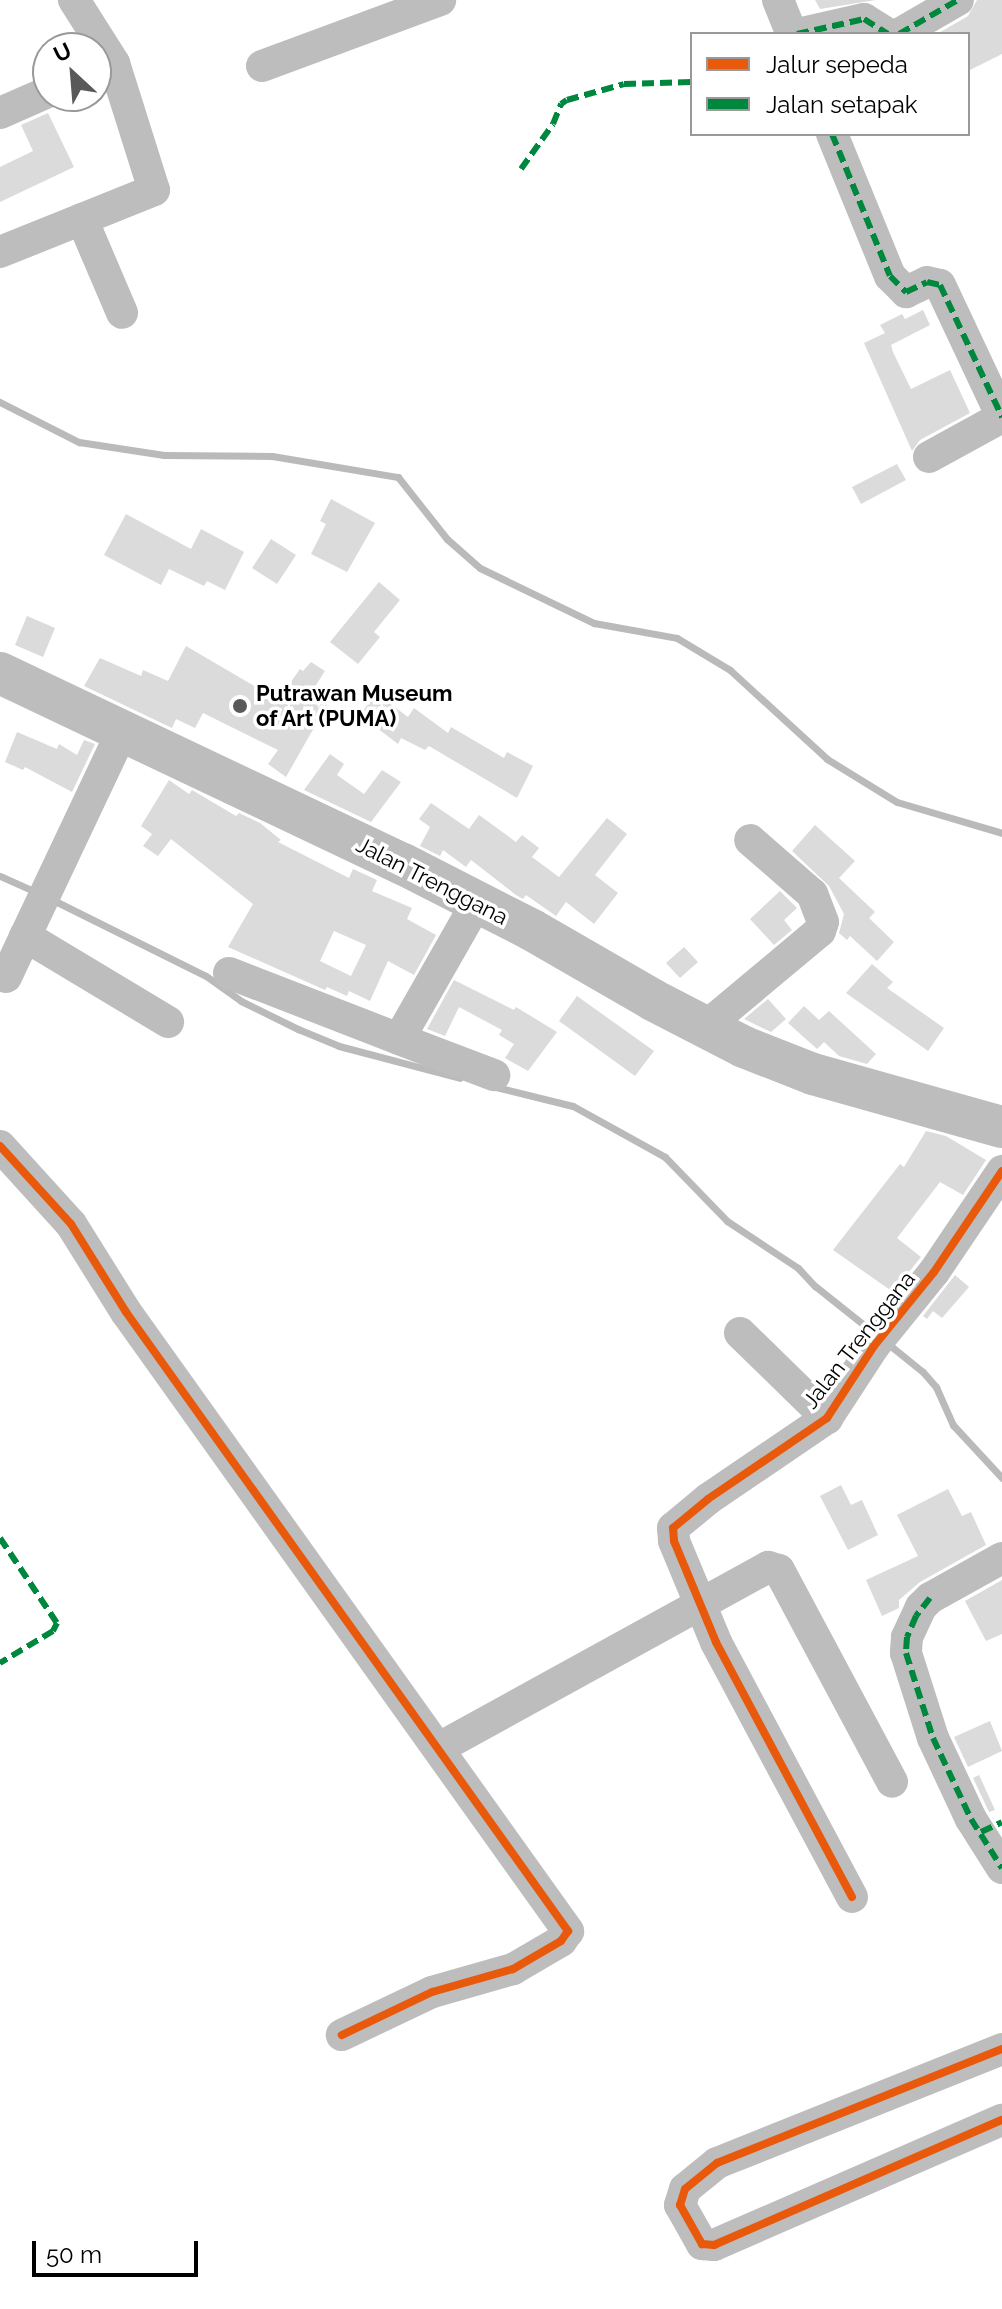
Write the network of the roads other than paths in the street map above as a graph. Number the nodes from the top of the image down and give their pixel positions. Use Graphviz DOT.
graph roads {
  1 [pos="74,0"];
  2 [pos="440,0"];
  3 [pos="778,0"];
  4 [pos="958,0"];
  5 [pos="89,32"];
  6 [pos="794,32"];
  7 [pos="804,32"];
  8 [pos="885,32"];
  9 [pos="902,32"];
  10 [pos="262,66"];
  11 [pos="112,85"];
  12 [pos="32,99"];
  13 [pos="0,113"];
  14 [pos="833,136"];
  15 [pos="82,219"];
  16 [pos="0,252"];
  17 [pos="122,313"];
  18 [pos="1002,417"];
  19 [pos="929,457"];
  20 [pos="0,673"];
  21 [pos="123,729"];
  22 [pos="750,840"];
  23 [pos="476,904"];
  24 [pos="25,936"];
  25 [pos="229,973"];
  26 [pos="6,977"];
  27 [pos="168,1022"];
  28 [pos="704,1028"];
  29 [pos="399,1039"];
  30 [pos="494,1075"];
  31 [pos="1002,1127"];
  32 [pos="0,1146"];
  33 [pos="1002,1171"];
  34 [pos="740,1333"];
  35 [pos="827,1418"];
  36 [pos="1002,1558"];
  37 [pos="700,1604"];
  38 [pos="439,1748"];
  39 [pos="892,1782"];
  40 [pos="992,1827"];
  41 [pos="1002,1868"];
  42 [pos="852,1897"];
  43 [pos="342,2035"];
  44 [pos="1002,2049"];
  45 [pos="1002,2120"];
  1 -- 5 [label="street"];
  2 -- 10 [label="street"];
  3 -- 6 [label="street"];
  4 -- 9 [label="street"];
  7 -- 8 [label="street"];
  11 -- 15 [label="street"];
  12 -- 13 [label="street"];
  14 -- 18 [label="street"];
  15 -- 16 [label="street"];
  15 -- 17 [label="street"];
  18 -- 19 [label="street"];
  20 -- 21 [label="main road, Jalan Trenggana"];
  21 -- 23 [label="main road, Jalan Trenggana"];
  21 -- 24 [label="street"];
  22 -- 28 [label="street"];
  23 -- 28 [label="main road, Jalan Trenggana"];
  23 -- 29 [label="street"];
  24 -- 26 [label="street"];
  24 -- 27 [label="street"];
  25 -- 29 [label="street"];
  28 -- 31 [label="main road, Jalan Trenggana"];
  29 -- 30 [label="street"];
  32 -- 38 [label="street"];
  33 -- 35 [label="street, Jalan Trenggana"];
  34 -- 35 [label="street"];
  35 -- 37 [label="street, Jalan Trenggana"];
  36 -- 40 [label="street"];
  37 -- 38 [label="street"];
  37 -- 39 [label="street"];
  37 -- 42 [label="street"];
  38 -- 43 [label="street"];
  40 -- 41 [label="street"];
  44 -- 45 [label="street"];
}
